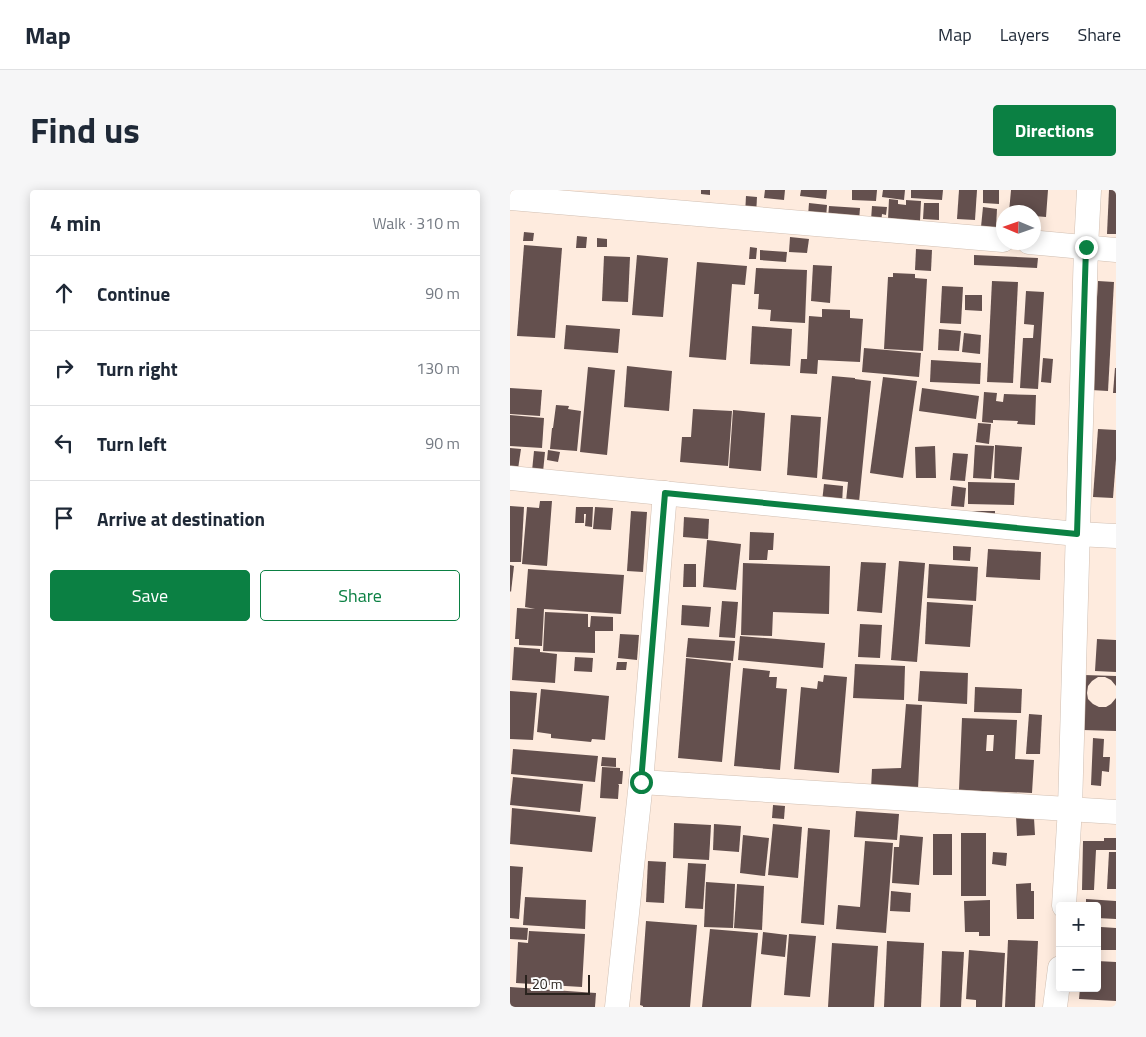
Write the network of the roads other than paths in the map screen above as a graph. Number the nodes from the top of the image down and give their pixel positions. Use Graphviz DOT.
graph roads {
  1 [pos="1089,190"];
  2 [pos="510,198"];
  3 [pos="996,239"];
  4 [pos="1041,243"];
  5 [pos="1086,247"];
  6 [pos="1116,250"];
  7 [pos="510,478"];
  8 [pos="665,493"];
  9 [pos="1077,534"];
  10 [pos="1116,536"];
  11 [pos="641,782"];
  12 [pos="1070,808"];
  13 [pos="1116,812"];
  14 [pos="1064,902"];
  15 [pos="1057,992"];
  16 [pos="617,1007"];
  17 [pos="1055,1007"];
  1 -- 5 [label="street"];
  2 -- 3 [label="street"];
  4 -- 5 [label="street"];
  5 -- 6 [label="street"];
  5 -- 9 [label="street"];
  7 -- 8 [label="street"];
  8 -- 9 [label="street"];
  8 -- 11 [label="street"];
  9 -- 10 [label="street"];
  9 -- 12 [label="street"];
  11 -- 12 [label="street"];
  11 -- 16 [label="street"];
  12 -- 13 [label="street"];
  12 -- 14 [label="street"];
  15 -- 17 [label="street"];
}
